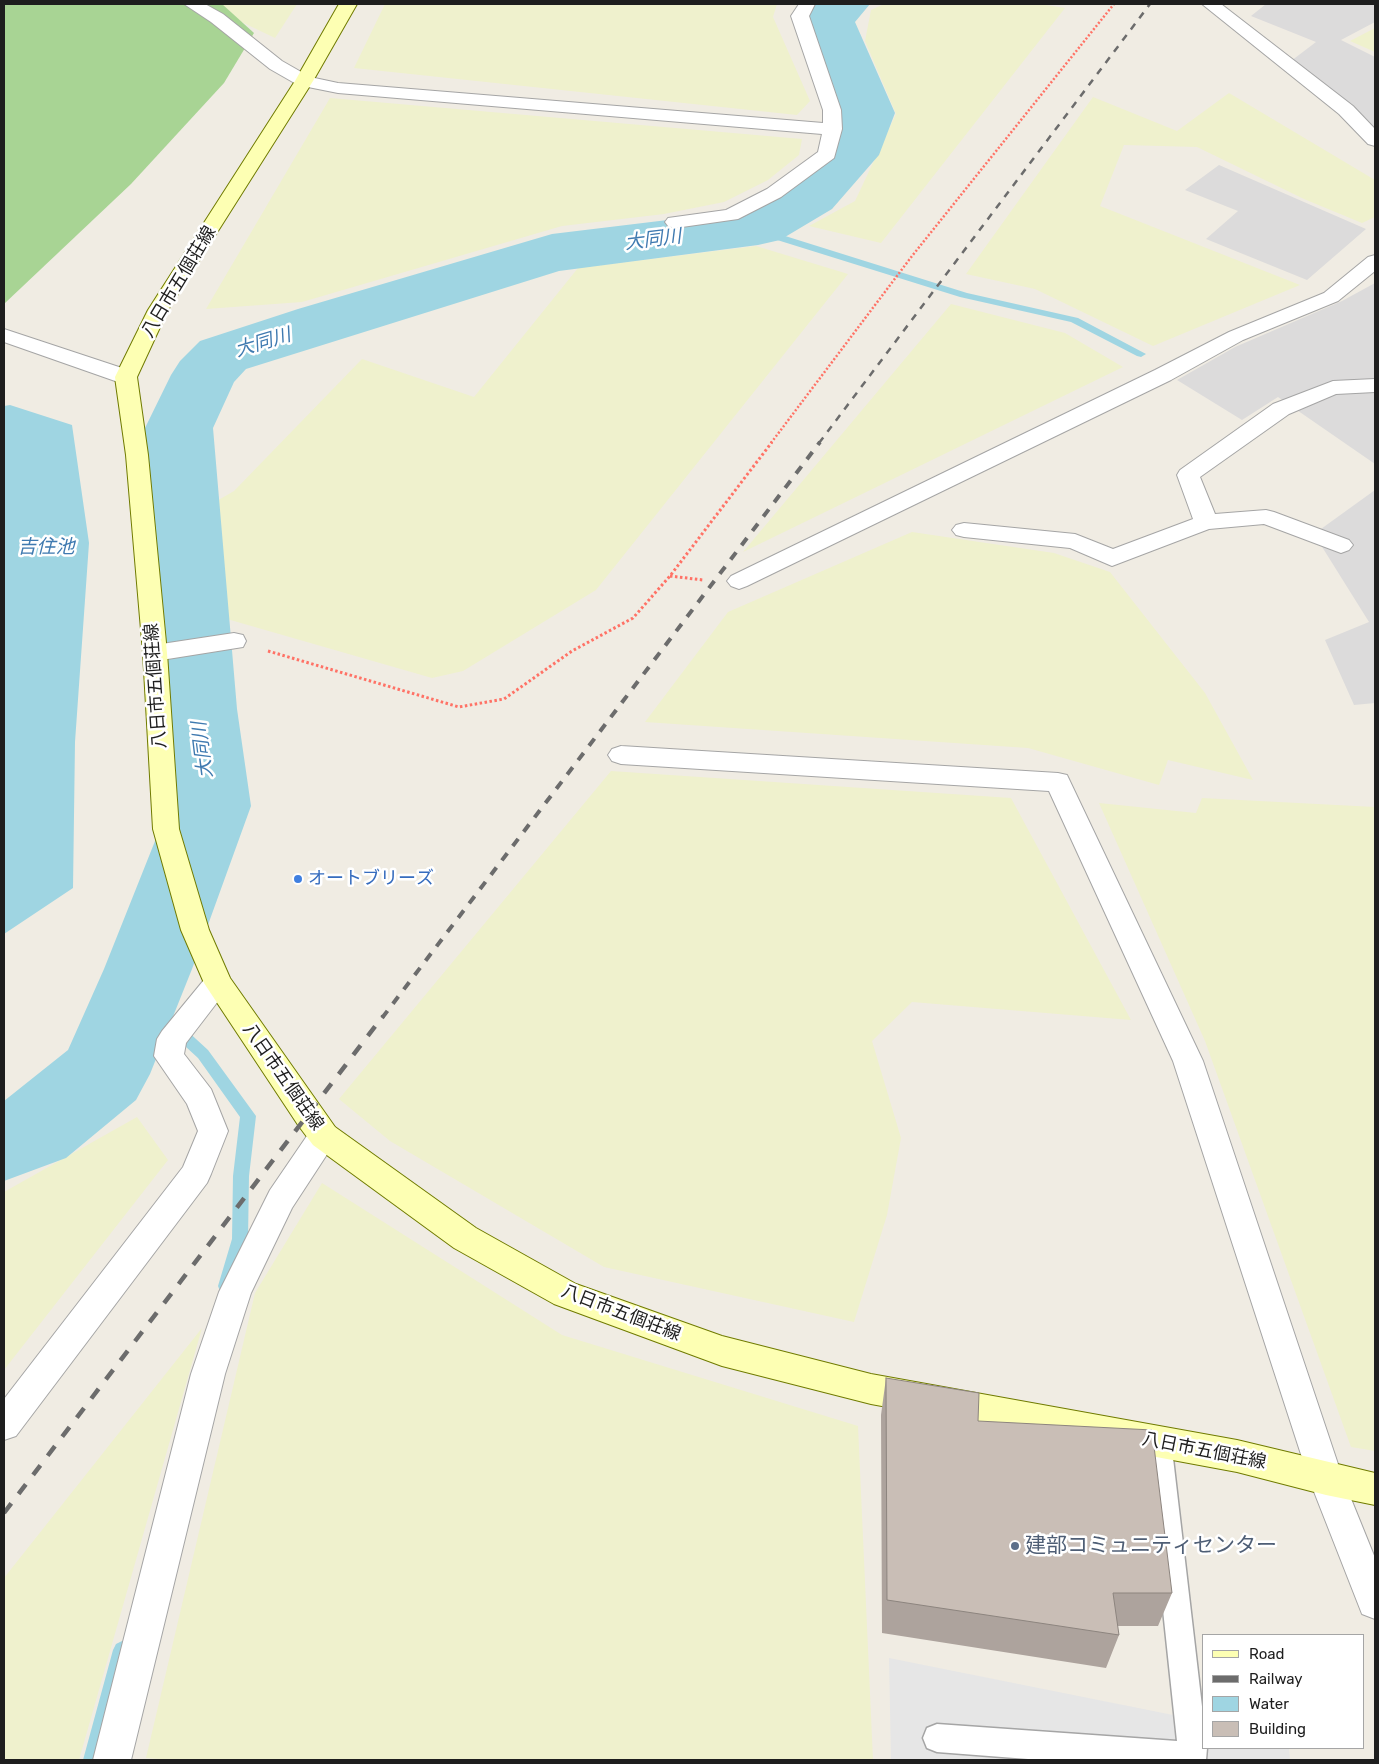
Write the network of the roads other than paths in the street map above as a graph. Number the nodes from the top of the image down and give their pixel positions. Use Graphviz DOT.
graph roads {
  1 [pos="193,4"];
  2 [pos="348,4"];
  3 [pos="807,4"];
  4 [pos="1210,4"];
  5 [pos="304,81"];
  6 [pos="833,129"];
  7 [pos="1375,140"];
  8 [pos="675,222"];
  9 [pos="1375,261"];
  10 [pos="4,335"];
  11 [pos="126,377"];
  12 [pos="1375,386"];
  13 [pos="1206,522"];
  14 [pos="964,530"];
  15 [pos="1341,545"];
  16 [pos="739,581"];
  17 [pos="234,641"];
  18 [pos="155,653"];
  19 [pos="621,755"];
  20 [pos="218,983"];
  21 [pos="324,1136"];
  22 [pos="4,1424"];
  23 [pos="1158,1441"];
  24 [pos="1326,1479"];
  25 [pos="1375,1489"];
  26 [pos="1375,1602"];
  27 [pos="937,1738"];
  28 [pos="112,1760"];
  1 -- 5 [label="street"];
  2 -- 5 [label="main road, 八日市五個荘線"];
  3 -- 6 [label="street"];
  4 -- 7 [label="street"];
  5 -- 6 [label="street"];
  5 -- 11 [label="main road, 八日市五個荘線"];
  6 -- 8 [label="street"];
  9 -- 16 [label="street"];
  10 -- 11 [label="street"];
  11 -- 18 [label="main road, 八日市五個荘線"];
  12 -- 13 [label="street"];
  13 -- 14 [label="street"];
  13 -- 15 [label="street"];
  17 -- 18 [label="street"];
  18 -- 20 [label="main road, 八日市五個荘線"];
  19 -- 24 [label="street"];
  20 -- 21 [label="main road, 八日市五個荘線"];
  20 -- 22 [label="street"];
  21 -- 23 [label="main road, 八日市五個荘線"];
  21 -- 28 [label="street"];
  23 -- 24 [label="main road, 八日市五個荘線"];
  23 -- 27 [label="lane"];
  24 -- 25 [label="main road, 八日市五個荘線"];
  24 -- 26 [label="street"];
}
